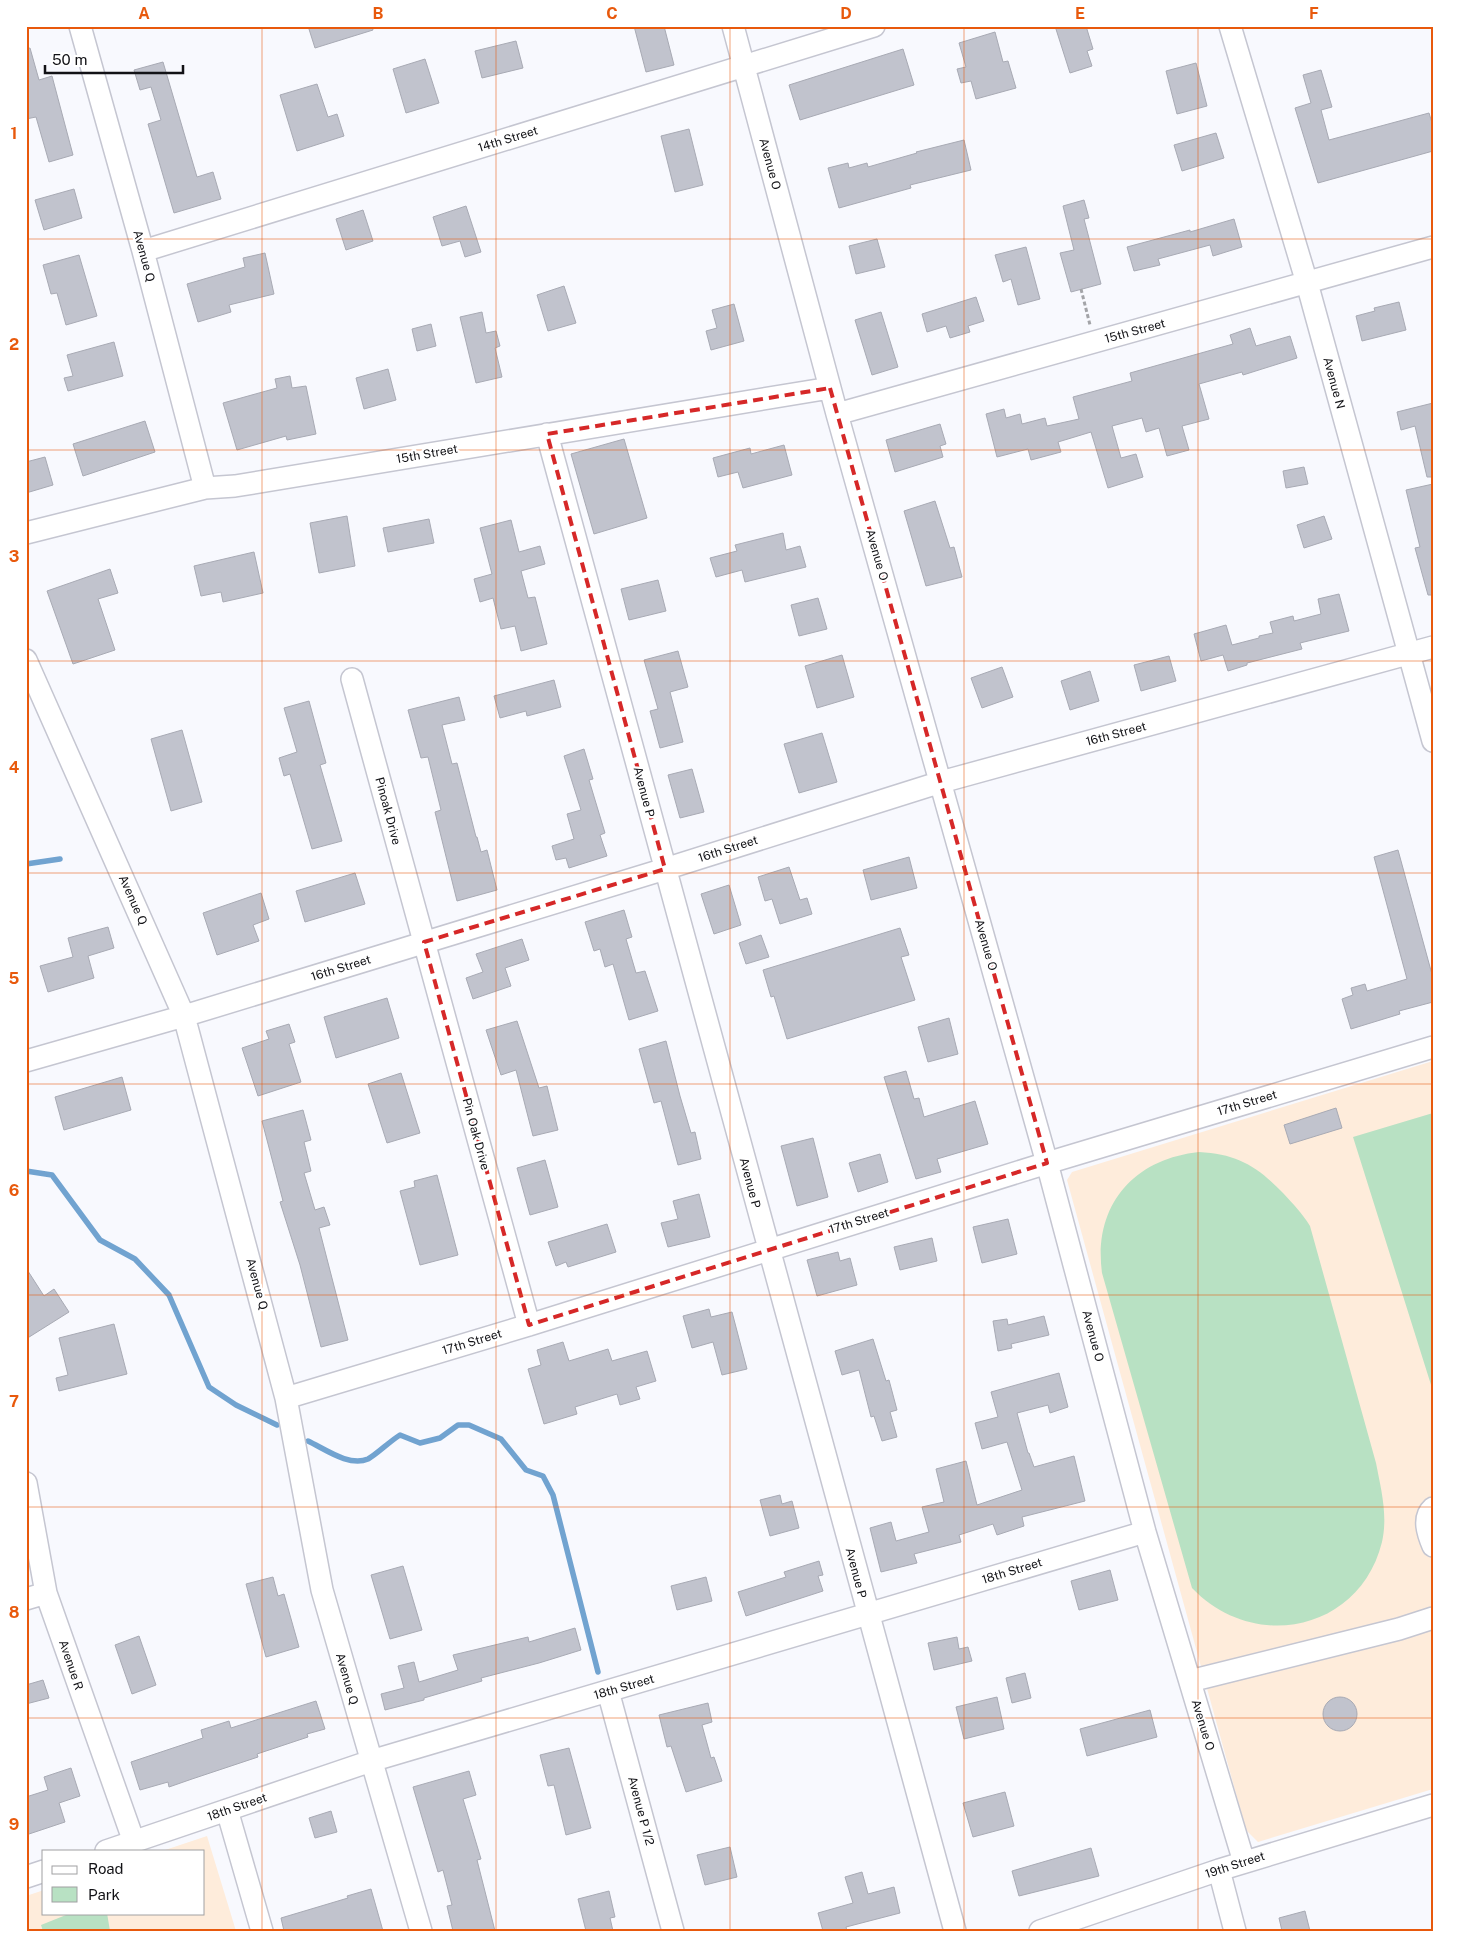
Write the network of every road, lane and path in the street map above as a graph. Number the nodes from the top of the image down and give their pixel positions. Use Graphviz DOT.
graph roads {
  1 [pos="80,26"];
  2 [pos="733,26"];
  3 [pos="874,26"];
  4 [pos="1230,26"];
  5 [pos="744,67"];
  6 [pos="1433,248"];
  7 [pos="143,251"];
  8 [pos="1307,283"];
  9 [pos="1080,289"];
  10 [pos="1095,342"];
  11 [pos="830,388"];
  12 [pos="837,414"];
  13 [pos="547,434"];
  14 [pos="204,488"];
  15 [pos="26,533"];
  16 [pos="1433,647"];
  17 [pos="1408,654"];
  18 [pos="26,660"];
  19 [pos="352,679"];
  20 [pos="1433,740"];
  21 [pos="941,782"];
  22 [pos="665,869"];
  23 [pos="424,942"];
  24 [pos="184,1016"];
  25 [pos="1433,1047"];
  26 [pos="26,1062"];
  27 [pos="1047,1163"];
  28 [pos="768,1249"];
  29 [pos="529,1325"];
  30 [pos="286,1398"];
  31 [pos="26,1483"];
  32 [pos="1433,1508"];
  33 [pos="1145,1532"];
  34 [pos="1433,1546"];
  35 [pos="36,1596"];
  36 [pos="868,1614"];
  37 [pos="1433,1618"];
  38 [pos="1190,1681"];
  39 [pos="608,1692"];
  40 [pos="371,1761"];
  41 [pos="1433,1805"];
  42 [pos="227,1810"];
  43 [pos="134,1842"];
  44 [pos="109,1850"];
  45 [pos="1244,1862"];
  46 [pos="1219,1870"];
  47 [pos="42,1872"];
  48 [pos="26,1877"];
  49 [pos="262,1931"];
  50 [pos="421,1931"];
  51 [pos="673,1931"];
  52 [pos="955,1931"];
  53 [pos="1040,1931"];
  54 [pos="1235,1931"];
  1 -- 7 [label="street, Avenue Q"];
  2 -- 5 [label="street, Avenue O"];
  3 -- 5 [label="street, 14th Street"];
  4 -- 8 [label="street, Avenue N"];
  5 -- 7 [label="street, 14th Street"];
  5 -- 11 [label="street, Avenue O"];
  6 -- 8 [label="street, 15th Street"];
  7 -- 14 [label="street, Avenue Q"];
  8 -- 10 [label="street, 15th Street"];
  8 -- 17 [label="street, Avenue N"];
  9 -- 10 [label="path"];
  10 -- 12 [label="street, 15th Street"];
  11 -- 12 [label="street, Avenue O"];
  11 -- 13 [label="street, 15th Street"];
  12 -- 21 [label="street, Avenue O"];
  13 -- 14 [label="street, 15th Street"];
  13 -- 22 [label="street, Avenue P"];
  14 -- 15 [label="street, 15th Street"];
  16 -- 17 [label="street, 16th Street"];
  17 -- 20 [label="street, Avenue N"];
  17 -- 21 [label="street, 16th Street"];
  18 -- 24 [label="street, Avenue Q"];
  19 -- 23 [label="street, Pinoak Drive"];
  21 -- 22 [label="street, 16th Street"];
  21 -- 27 [label="street, Avenue O"];
  22 -- 23 [label="street, 16th Street"];
  22 -- 28 [label="street, Avenue P"];
  23 -- 24 [label="street, 16th Street"];
  23 -- 29 [label="street, Pin Oak Drive"];
  24 -- 26 [label="street, 16th Street"];
  24 -- 30 [label="street, Avenue Q"];
  25 -- 27 [label="street, 17th Street"];
  27 -- 28 [label="street, 17th Street"];
  27 -- 33 [label="street, Avenue O"];
  28 -- 29 [label="street, 17th Street"];
  28 -- 36 [label="street, Avenue P"];
  29 -- 30 [label="street, 17th Street"];
  30 -- 40 [label="street, Avenue Q"];
  31 -- 35 [label="street, Avenue R"];
  32 -- 34 [label="street"];
  33 -- 36 [label="street, 18th Street"];
  33 -- 38 [label="street, Avenue O"];
  35 -- 43 [label="street, Avenue R"];
  36 -- 39 [label="street, 18th Street"];
  36 -- 52 [label="street, Avenue P"];
  37 -- 38 [label="street"];
  38 -- 45 [label="street, Avenue O"];
  39 -- 40 [label="street, 18th Street"];
  39 -- 51 [label="street, Avenue P 1/2"];
  40 -- 42 [label="street, 18th Street"];
  40 -- 50 [label="street, Avenue Q"];
  41 -- 45 [label="street, 19th Street"];
  42 -- 43 [label="street, 18th Street"];
  42 -- 49 [label="street"];
  43 -- 44 [label="street, 18th Street"];
  45 -- 46 [label="street, 19th Street"];
  46 -- 53 [label="street, 19th Street"];
  46 -- 54 [label="street"];
  47 -- 48 [label="street"];
}
